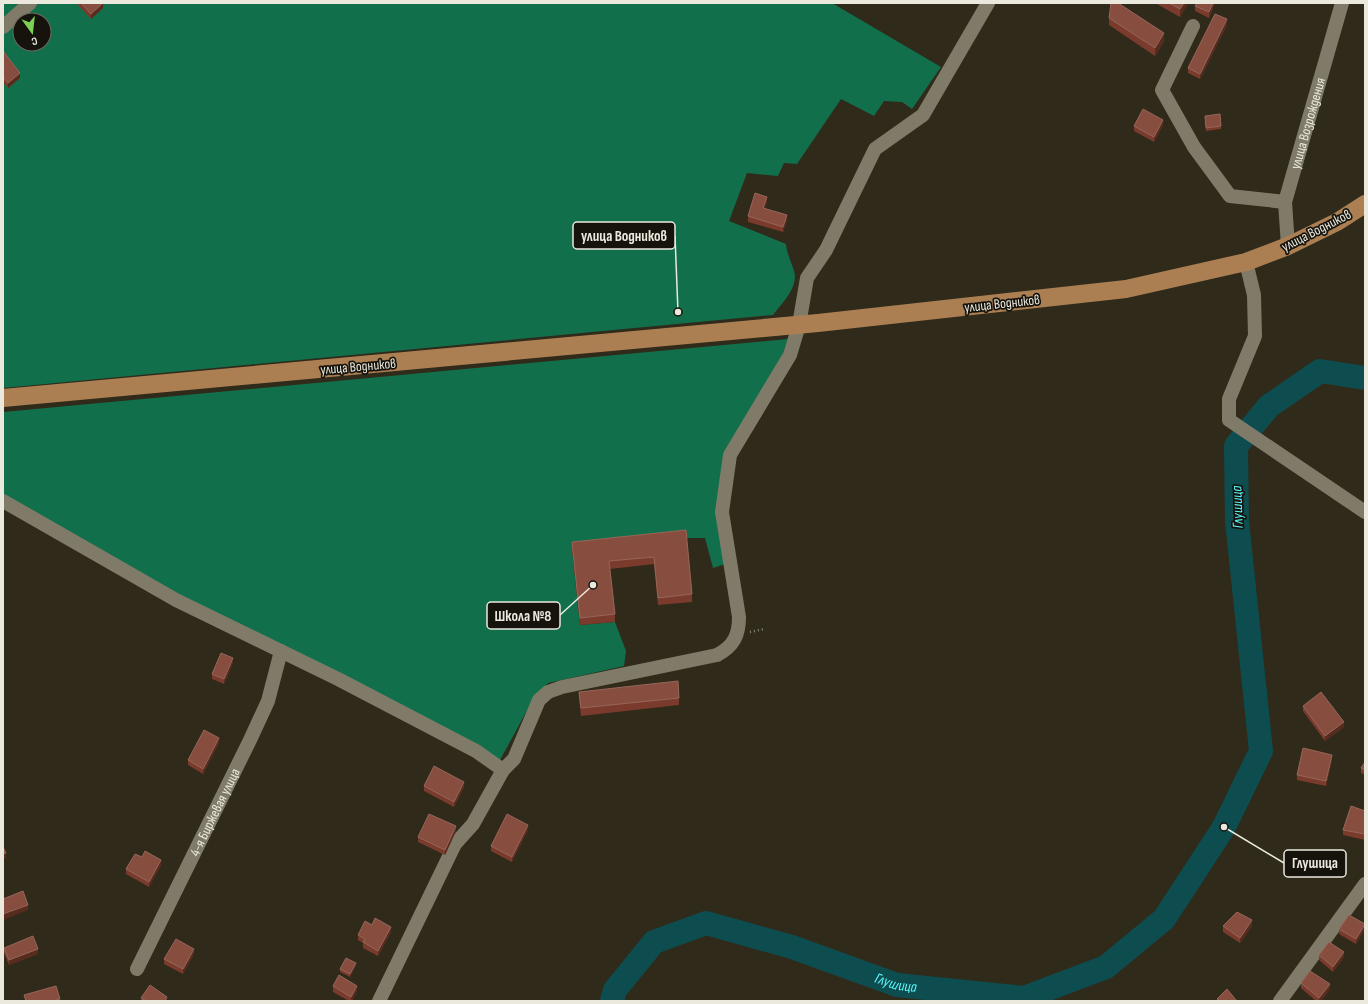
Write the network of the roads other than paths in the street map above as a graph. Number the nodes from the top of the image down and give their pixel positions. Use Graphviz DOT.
graph roads {
  1 [pos="30,3"];
  2 [pos="988,3"];
  3 [pos="1342,3"];
  4 [pos="1192,26"];
  5 [pos="3,27"];
  6 [pos="1285,202"];
  7 [pos="1365,204"];
  8 [pos="1288,246"];
  9 [pos="1246,262"];
  10 [pos="799,325"];
  11 [pos="3,398"];
  12 [pos="3,501"];
  13 [pos="1365,512"];
  14 [pos="281,651"];
  15 [pos="503,770"];
  16 [pos="1365,884"];
  17 [pos="137,969"];
  18 [pos="379,1001"];
  19 [pos="1280,1001"];
  1 -- 5 [label="street"];
  2 -- 10 [label="street"];
  3 -- 6 [label="street, улица Возрождения"];
  4 -- 6 [label="street"];
  6 -- 8 [label="street, улица Возрождения"];
  7 -- 8 [label="main road, улица Водников"];
  8 -- 9 [label="main road, улица Водников"];
  9 -- 10 [label="main road, улица Водников"];
  9 -- 13 [label="street"];
  10 -- 11 [label="main road, улица Водников"];
  10 -- 15 [label="street"];
  12 -- 14 [label="street"];
  14 -- 15 [label="street"];
  14 -- 17 [label="street, 4-я Биржевая улица"];
  15 -- 18 [label="street"];
  16 -- 19 [label="street"];
}
